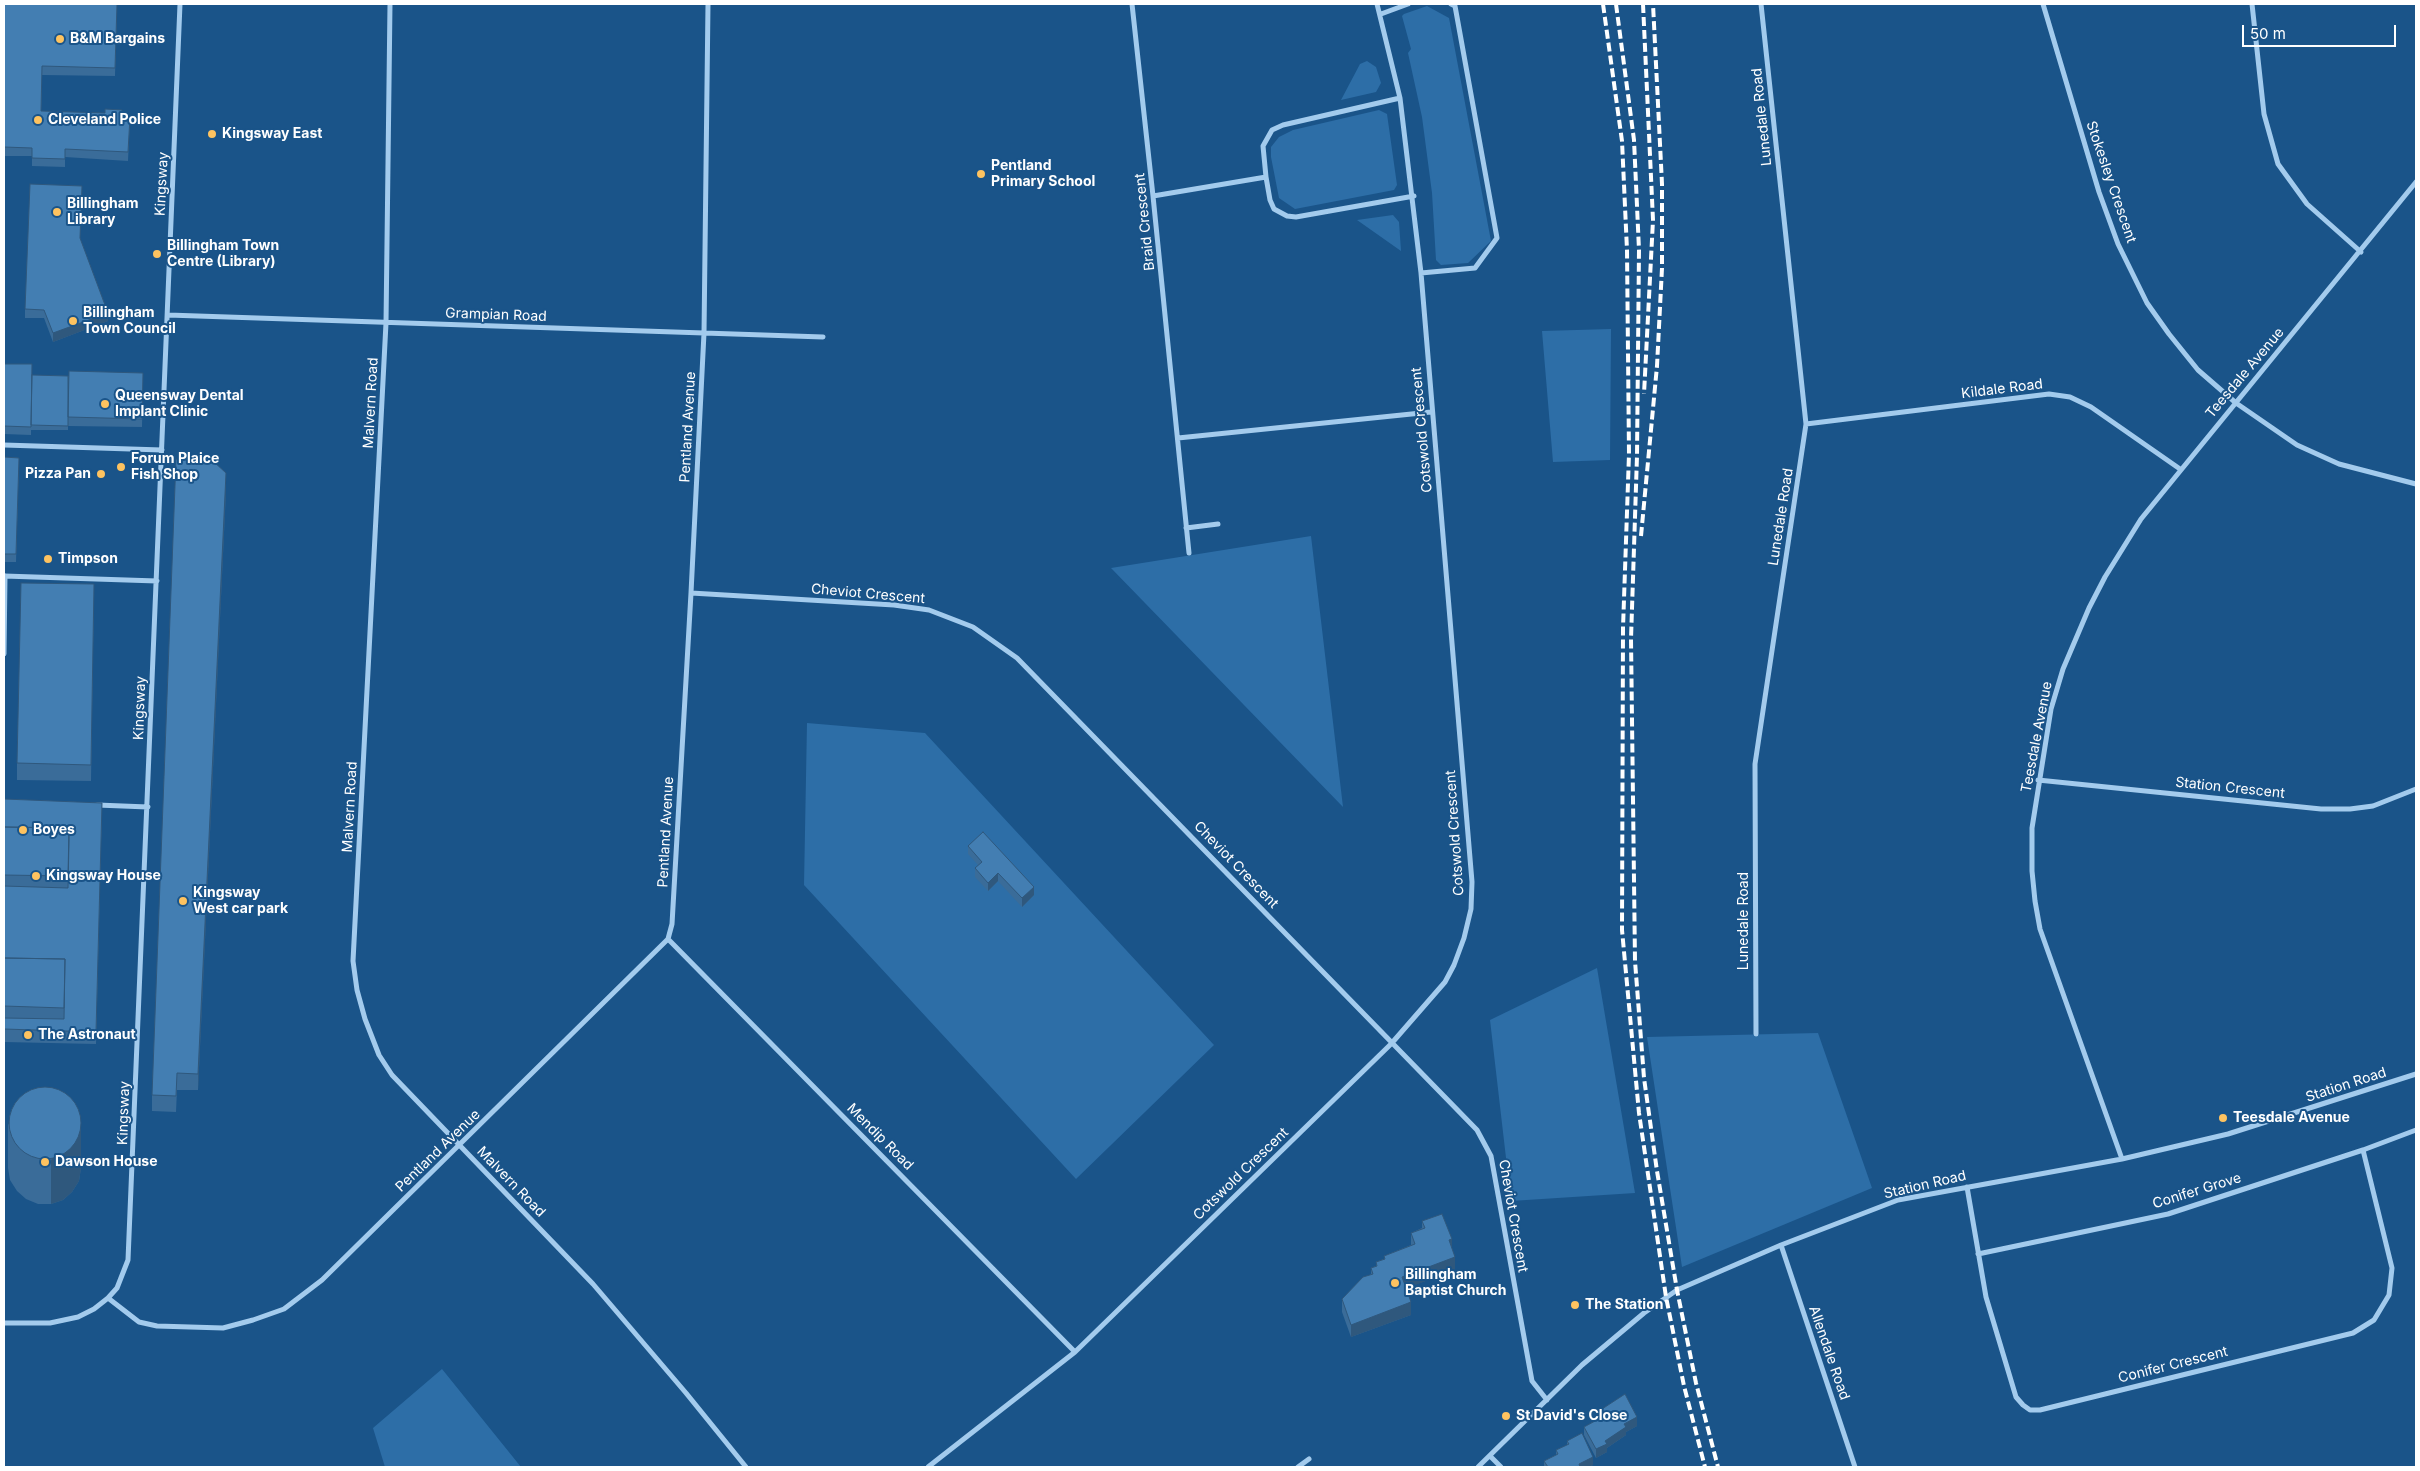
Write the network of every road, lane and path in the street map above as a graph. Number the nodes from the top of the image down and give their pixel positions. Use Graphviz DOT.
graph roads {
  1 [pos="180,4"];
  2 [pos="390,4"];
  3 [pos="708,4"];
  4 [pos="1132,4"];
  5 [pos="1377,4"];
  6 [pos="1408,4"];
  7 [pos="1450,4"];
  8 [pos="1762,4"];
  9 [pos="2043,4"];
  10 [pos="2252,4"];
  11 [pos="1381,14"];
  12 [pos="1400,98"];
  13 [pos="1266,177"];
  14 [pos="2416,182"];
  15 [pos="1153,196"];
  16 [pos="1414,196"];
  17 [pos="2361,252"];
  18 [pos="1421,273"];
  19 [pos="168,315"];
  20 [pos="386,323"];
  21 [pos="704,333"];
  22 [pos="823,337"];
  23 [pos="2236,402"];
  24 [pos="1431,412"];
  25 [pos="1806,424"];
  26 [pos="1178,438"];
  27 [pos="4,445"];
  28 [pos="162,450"];
  29 [pos="2180,470"];
  30 [pos="2416,484"];
  31 [pos="1218,524"];
  32 [pos="1186,528"];
  33 [pos="1189,553"];
  34 [pos="4,576"];
  35 [pos="157,581"];
  36 [pos="692,593"];
  37 [pos="4,654"];
  38 [pos="2038,780"];
  39 [pos="2416,789"];
  40 [pos="91,805"];
  41 [pos="148,807"];
  42 [pos="668,939"];
  43 [pos="1756,1034"];
  44 [pos="1391,1044"];
  45 [pos="2416,1074"];
  46 [pos="2416,1130"];
  47 [pos="460,1146"];
  48 [pos="2363,1150"];
  49 [pos="2122,1159"];
  50 [pos="1966,1187"];
  51 [pos="1781,1245"];
  52 [pos="1978,1254"];
  53 [pos="108,1298"];
  54 [pos="4,1323"];
  55 [pos="1075,1352"];
  56 [pos="1547,1400"];
  57 [pos="1490,1456"];
  58 [pos="1309,1459"];
  59 [pos="746,1467"];
  60 [pos="928,1467"];
  61 [pos="1298,1467"];
  62 [pos="1478,1467"];
  63 [pos="1501,1467"];
  64 [pos="1855,1467"];
  1 -- 19 [label="street, Kingsway"];
  2 -- 20 [label="street, Malvern Road"];
  3 -- 21 [label="street, Pentland Avenue"];
  4 -- 15 [label="street, Braid Crescent"];
  5 -- 11 [label="street, Cotswold Crescent"];
  6 -- 11 [label="street"];
  7 -- 18 [label="street"];
  8 -- 25 [label="street, Lunedale Road"];
  9 -- 23 [label="street, Stokesley Crescent"];
  10 -- 17 [label="street"];
  11 -- 12 [label="street, Cotswold Crescent"];
  12 -- 13 [label="street"];
  12 -- 16 [label="street, Cotswold Crescent"];
  13 -- 15 [label="street"];
  13 -- 16 [label="street"];
  14 -- 17 [label="street, Teesdale Avenue"];
  15 -- 26 [label="street, Braid Crescent"];
  16 -- 18 [label="street, Cotswold Crescent"];
  17 -- 23 [label="street, Teesdale Avenue"];
  18 -- 24 [label="street, Cotswold Crescent"];
  19 -- 20 [label="street, Grampian Road"];
  19 -- 28 [label="street, Kingsway"];
  20 -- 21 [label="street, Grampian Road"];
  20 -- 47 [label="street, Malvern Road"];
  21 -- 22 [label="street, Grampian Road"];
  21 -- 36 [label="street, Pentland Avenue"];
  23 -- 29 [label="street, Teesdale Avenue"];
  23 -- 30 [label="street, Stokesley Crescent"];
  24 -- 26 [label="street"];
  24 -- 44 [label="street, Cotswold Crescent"];
  25 -- 29 [label="street, Kildale Road"];
  25 -- 43 [label="street, Lunedale Road"];
  26 -- 32 [label="street, Braid Crescent"];
  27 -- 28 [label="street"];
  28 -- 35 [label="street, Kingsway"];
  29 -- 38 [label="street, Teesdale Avenue"];
  31 -- 32 [label="street"];
  32 -- 33 [label="street, Braid Crescent"];
  34 -- 35 [label="street"];
  34 -- 37 [label="street"];
  35 -- 41 [label="street, Kingsway"];
  36 -- 42 [label="street, Pentland Avenue"];
  36 -- 44 [label="street, Cheviot Crescent"];
  38 -- 39 [label="street, Station Crescent"];
  38 -- 49 [label="street, Teesdale Avenue"];
  40 -- 41 [label="street"];
  41 -- 53 [label="street, Kingsway"];
  42 -- 47 [label="street, Pentland Avenue"];
  42 -- 55 [label="street, Mendip Road"];
  44 -- 55 [label="street, Cotswold Crescent"];
  44 -- 56 [label="street, Cheviot Crescent"];
  45 -- 49 [label="street, Station Road"];
  46 -- 48 [label="street, Conifer Grove"];
  47 -- 53 [label="street, Pentland Avenue"];
  47 -- 59 [label="street, Malvern Road"];
  48 -- 52 [label="street, Conifer Grove"];
  48 -- 52 [label="street, Conifer Crescent"];
  49 -- 50 [label="street, Station Road"];
  50 -- 51 [label="street, Station Road"];
  50 -- 52 [label="street, Conifer Crescent"];
  51 -- 56 [label="street, Station Road"];
  51 -- 64 [label="street, Allendale Road"];
  53 -- 54 [label="street, Kingsway"];
  55 -- 60 [label="street, Cotswold Crescent"];
  56 -- 57 [label="street, Station Road"];
  57 -- 62 [label="street, Station Road"];
  57 -- 63 [label="street"];
  58 -- 61 [label="street"];
}
